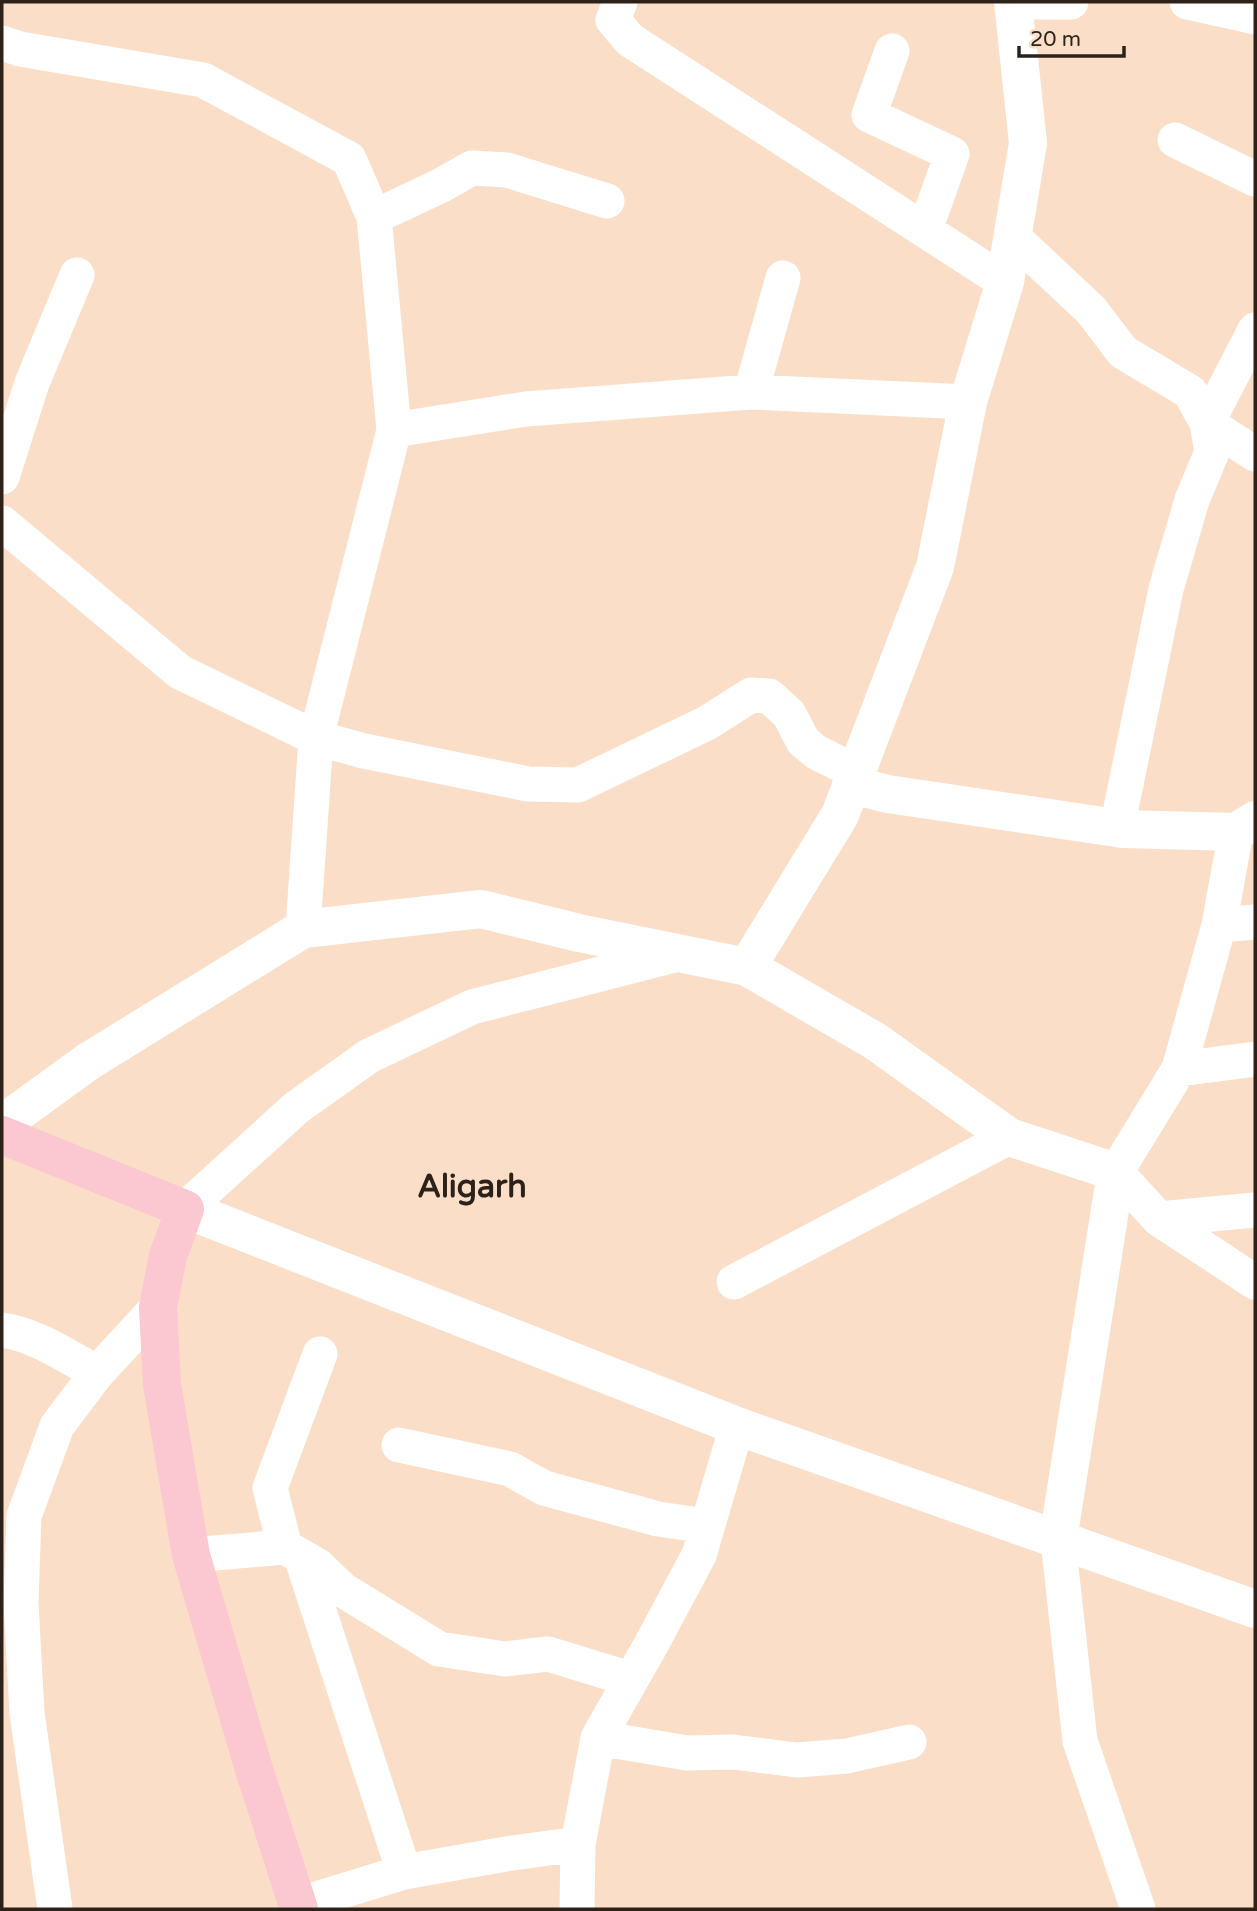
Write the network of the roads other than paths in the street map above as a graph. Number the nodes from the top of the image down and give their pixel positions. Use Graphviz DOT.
graph roads {
  1 [pos="1013,2"];
  2 [pos="1071,2"];
  3 [pos="1187,2"];
  4 [pos="608,8"];
  5 [pos="1255,18"];
  6 [pos="2,43"];
  7 [pos="892,51"];
  8 [pos="1175,139"];
  9 [pos="1255,179"];
  10 [pos="607,201"];
  11 [pos="374,216"];
  12 [pos="925,230"];
  13 [pos="1013,237"];
  14 [pos="77,275"];
  15 [pos="783,278"];
  16 [pos="1005,282"];
  17 [pos="1255,330"];
  18 [pos="751,392"];
  19 [pos="968,402"];
  20 [pos="1208,423"];
  21 [pos="394,430"];
  22 [pos="1255,454"];
  23 [pos="2,477"];
  24 [pos="2,523"];
  25 [pos="316,738"];
  26 [pos="854,778"];
  27 [pos="1245,826"];
  28 [pos="1124,829"];
  29 [pos="1255,922"];
  30 [pos="1219,925"];
  31 [pos="303,929"];
  32 [pos="678,954"];
  33 [pos="747,967"];
  34 [pos="1255,1059"];
  35 [pos="1179,1069"];
  36 [pos="2,1124"];
  37 [pos="2,1135"];
  38 [pos="1009,1137"];
  39 [pos="1116,1172"];
  40 [pos="185,1209"];
  41 [pos="1255,1210"];
  42 [pos="1159,1219"];
  43 [pos="734,1282"];
  44 [pos="1255,1282"];
  45 [pos="158,1307"];
  46 [pos="2,1330"];
  47 [pos="320,1354"];
  48 [pos="97,1373"];
  49 [pos="737,1426"];
  50 [pos="398,1445"];
  51 [pos="707,1526"];
  52 [pos="1058,1540"];
  53 [pos="293,1552"];
  54 [pos="191,1555"];
  55 [pos="1255,1609"];
  56 [pos="630,1679"];
  57 [pos="598,1738"];
  58 [pos="909,1742"];
  59 [pos="578,1844"];
  60 [pos="404,1871"];
  61 [pos="298,1907"];
  62 [pos="55,1909"];
  63 [pos="577,1909"];
  64 [pos="1138,1909"];
  1 -- 2 [label="street"];
  1 -- 13 [label="street"];
  3 -- 5 [label="street"];
  4 -- 12 [label="street"];
  6 -- 11 [label="street"];
  7 -- 12 [label="street"];
  8 -- 9 [label="street"];
  10 -- 11 [label="street"];
  11 -- 21 [label="street"];
  12 -- 16 [label="street"];
  13 -- 16 [label="street"];
  13 -- 20 [label="street"];
  14 -- 23 [label="street"];
  15 -- 18 [label="street"];
  16 -- 19 [label="street"];
  17 -- 20 [label="street"];
  18 -- 19 [label="street"];
  18 -- 21 [label="street"];
  19 -- 26 [label="street"];
  20 -- 22 [label="street"];
  20 -- 28 [label="street"];
  21 -- 25 [label="street"];
  24 -- 25 [label="street"];
  25 -- 26 [label="street"];
  25 -- 31 [label="street"];
  26 -- 28 [label="street"];
  26 -- 33 [label="street"];
  27 -- 28 [label="street"];
  27 -- 30 [label="street"];
  29 -- 30 [label="street"];
  30 -- 35 [label="street"];
  31 -- 32 [label="street"];
  31 -- 36 [label="street"];
  32 -- 33 [label="street"];
  32 -- 40 [label="street"];
  33 -- 38 [label="street"];
  34 -- 35 [label="street"];
  35 -- 39 [label="street"];
  37 -- 40 [label="main road"];
  38 -- 39 [label="street"];
  38 -- 43 [label="street"];
  39 -- 42 [label="street"];
  39 -- 52 [label="street"];
  40 -- 45 [label="main road"];
  40 -- 49 [label="street"];
  41 -- 42 [label="street"];
  42 -- 44 [label="street"];
  45 -- 48 [label="street"];
  45 -- 54 [label="main road"];
  46 -- 48 [label="street"];
  47 -- 53 [label="street"];
  48 -- 62 [label="street"];
  49 -- 51 [label="street"];
  49 -- 52 [label="street"];
  50 -- 51 [label="street"];
  51 -- 56 [label="street"];
  52 -- 55 [label="street"];
  52 -- 64 [label="street"];
  53 -- 54 [label="street"];
  53 -- 56 [label="street"];
  53 -- 60 [label="street"];
  54 -- 61 [label="main road"];
  56 -- 57 [label="street"];
  57 -- 58 [label="street"];
  57 -- 59 [label="street"];
  59 -- 60 [label="street"];
  59 -- 63 [label="street"];
  60 -- 61 [label="street"];
}
